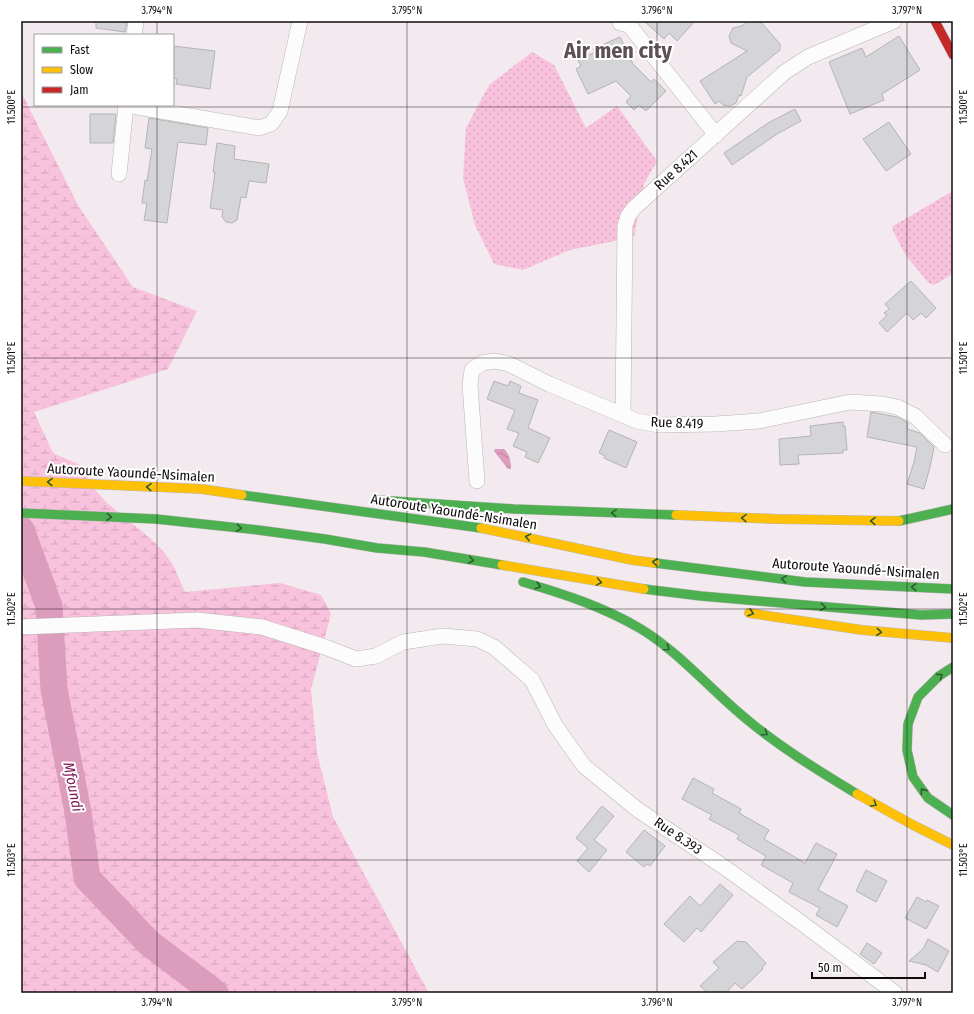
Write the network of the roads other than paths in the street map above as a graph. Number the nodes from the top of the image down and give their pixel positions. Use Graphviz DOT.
graph roads {
  1 [pos="136,21"];
  2 [pos="300,21"];
  3 [pos="894,21"];
  4 [pos="935,21"];
  5 [pos="620,23"];
  6 [pos="134,34"];
  7 [pos="953,55"];
  8 [pos="126,106"];
  9 [pos="132,106"];
  10 [pos="716,135"];
  11 [pos="118,174"];
  12 [pos="623,415"];
  13 [pos="945,445"];
  14 [pos="477,480"];
  15 [pos="21,481"];
  16 [pos="202,489"];
  17 [pos="326,497"];
  18 [pos="366,500"];
  19 [pos="953,509"];
  20 [pos="21,513"];
  21 [pos="897,522"];
  22 [pos="932,524"];
  23 [pos="377,548"];
  24 [pos="482,571"];
  25 [pos="517,580"];
  26 [pos="953,589"];
  27 [pos="701,596"];
  28 [pos="953,614"];
  29 [pos="21,627"];
  30 [pos="953,638"];
  31 [pos="953,668"];
  32 [pos="953,815"];
  33 [pos="953,845"];
  34 [pos="895,993"];
  1 -- 6 [label="street"];
  2 -- 9 [label="street"];
  3 -- 10 [label="street, Rue 8.421"];
  4 -- 7 [label="highway"];
  5 -- 10 [label="street"];
  8 -- 11 [label="street"];
  10 -- 12 [label="street, Rue 8.421"];
  12 -- 13 [label="street, Rue 8.419"];
  12 -- 14 [label="street, Rue 8.419"];
  16 -- 15 [label="highway, Autoroute Yaoundé-Nsimalen, one-way"];
  16 -- 17 [label="highway"];
  26 -- 16 [label="highway, Autoroute Yaoundé-Nsimalen, one-way"];
  21 -- 18 [label="highway, one-way"];
  19 -- 21 [label="highway"];
  20 -- 23 [label="highway, one-way"];
  21 -- 22 [label="highway"];
  23 -- 24 [label="highway"];
  23 -- 27 [label="highway, one-way"];
  25 -- 33 [label="highway, one-way"];
  27 -- 28 [label="highway, one-way"];
  27 -- 30 [label="highway, one-way"];
  29 -- 34 [label="street, Rue 8.393"];
  32 -- 31 [label="highway, one-way"];
}
